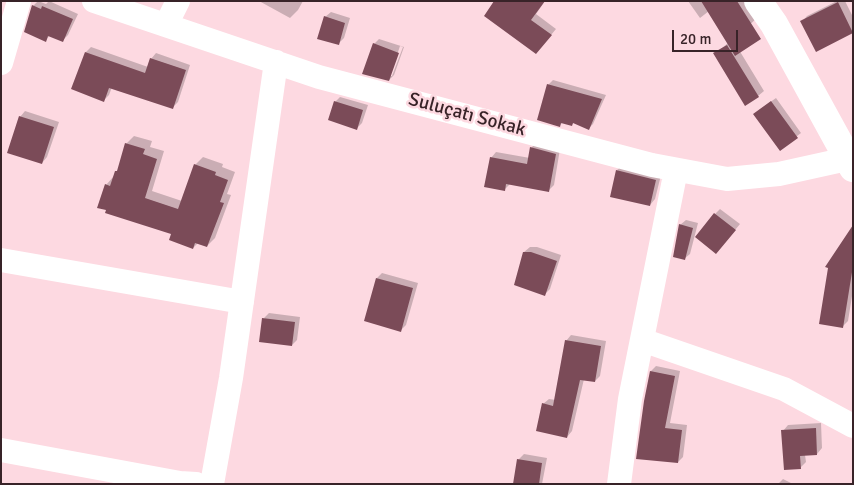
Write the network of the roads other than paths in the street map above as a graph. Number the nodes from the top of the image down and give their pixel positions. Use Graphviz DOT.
graph roads {
  1 [pos="19,1"];
  2 [pos="94,1"];
  3 [pos="178,1"];
  4 [pos="758,1"];
  5 [pos="166,25"];
  6 [pos="276,62"];
  7 [pos="1,63"];
  8 [pos="850,164"];
  9 [pos="676,170"];
  10 [pos="1,260"];
  11 [pos="242,302"];
  12 [pos="642,340"];
  13 [pos="853,426"];
  14 [pos="1,450"];
  15 [pos="180,483"];
  16 [pos="196,484"];
  17 [pos="212,484"];
  18 [pos="619,484"];
  1 -- 7 [label="street"];
  2 -- 5 [label="street, Suluçatı Sokak"];
  3 -- 5 [label="street"];
  4 -- 8 [label="street"];
  5 -- 6 [label="street, Suluçatı Sokak"];
  6 -- 9 [label="street, Suluçatı Sokak"];
  6 -- 11 [label="street"];
  8 -- 9 [label="street, Suluçatı Sokak"];
  9 -- 12 [label="street"];
  10 -- 11 [label="street"];
  11 -- 17 [label="street"];
  12 -- 13 [label="street"];
  12 -- 18 [label="street"];
  14 -- 15 [label="street"];
  15 -- 16 [label="street"];
}
